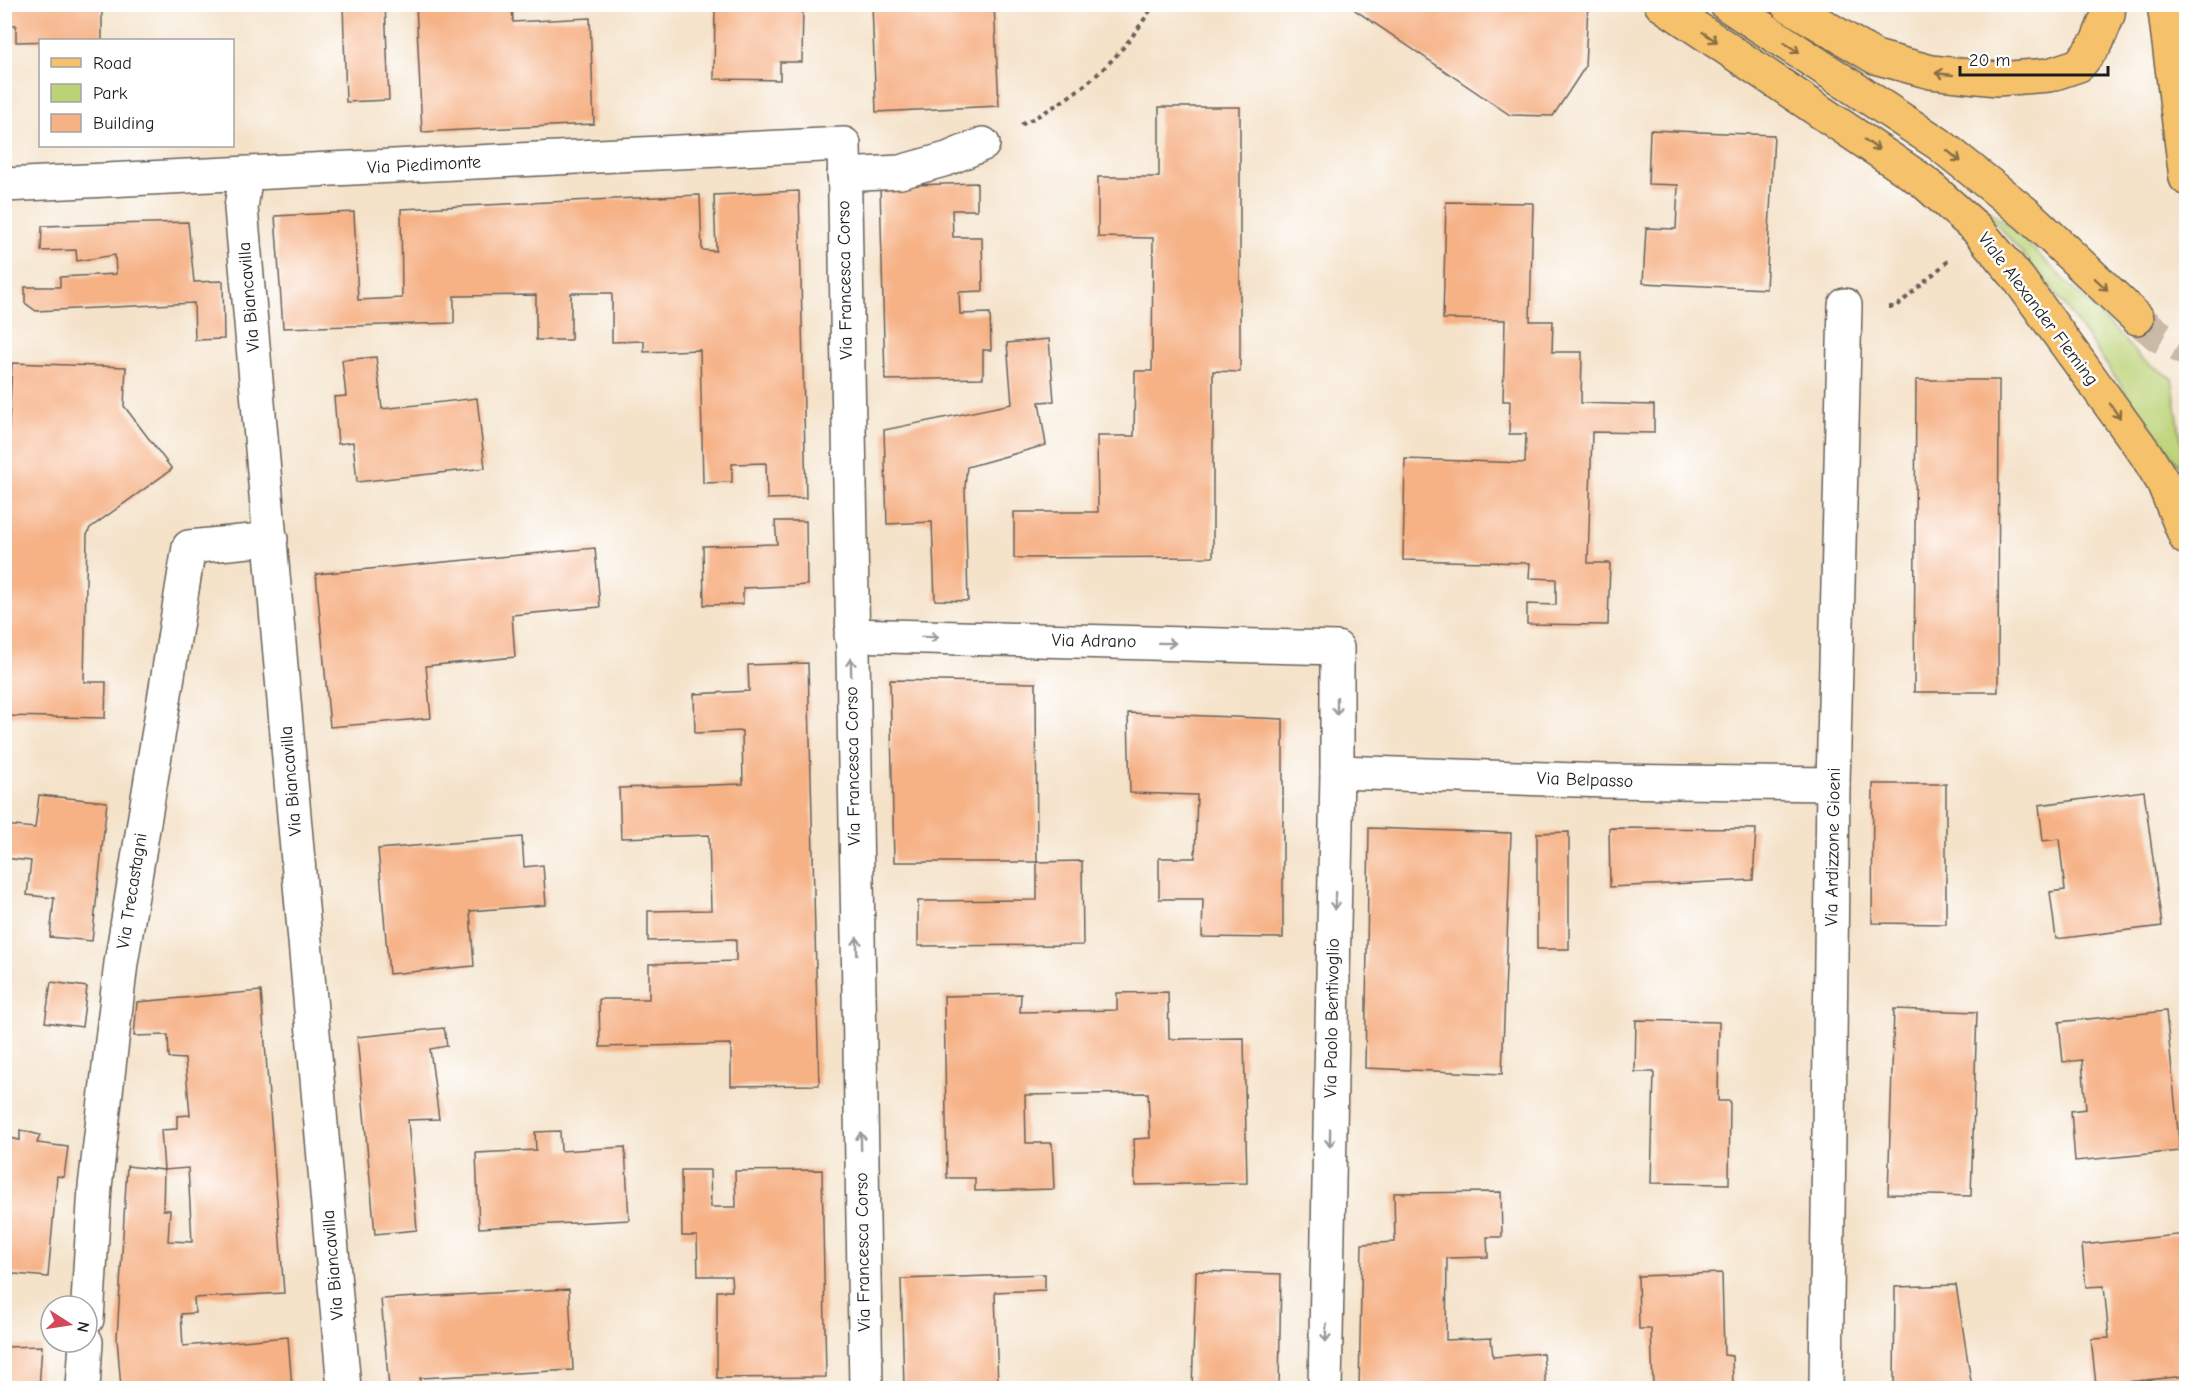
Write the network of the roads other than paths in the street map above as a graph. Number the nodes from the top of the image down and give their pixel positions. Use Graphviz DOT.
graph roads {
  1 [pos="1661,4"];
  2 [pos="1725,4"];
  3 [pos="1787,4"];
  4 [pos="2109,4"];
  5 [pos="2164,4"];
  6 [pos="983,144"];
  7 [pos="844,160"];
  8 [pos="246,174"];
  9 [pos="2187,178"];
  10 [pos="4,185"];
  11 [pos="1845,305"];
  12 [pos="2137,318"];
  13 [pos="271,538"];
  14 [pos="2187,538"];
  15 [pos="851,635"];
  16 [pos="1337,648"];
  17 [pos="1337,772"];
  18 [pos="1833,784"];
  19 [pos="89,1294"];
  20 [pos="85,1354"];
  21 [pos="83,1389"];
  22 [pos="344,1389"];
  23 [pos="866,1389"];
  24 [pos="1325,1389"];
  25 [pos="1826,1389"];
  1 -- 14 [label="main road, Viale Alexander Fleming, one-way"];
  2 -- 12 [label="main road, one-way"];
  4 -- 3 [label="main road, one-way"];
  5 -- 9 [label="main road"];
  6 -- 7 [label="street, Via Piedimonte"];
  7 -- 8 [label="street, Via Piedimonte"];
  7 -- 15 [label="street, Via Francesca Corso"];
  8 -- 10 [label="street, Via Piedimonte"];
  8 -- 13 [label="street, Via Biancavilla"];
  11 -- 18 [label="street, Via Ardizzone Gioeni"];
  13 -- 19 [label="street, Via Trecastagni"];
  13 -- 22 [label="street, Via Biancavilla"];
  15 -- 16 [label="street, Via Adrano, one-way"];
  23 -- 15 [label="street, Via Francesca Corso, one-way"];
  16 -- 17 [label="street, Via Paolo Bentivoglio, one-way"];
  17 -- 18 [label="street, Via Belpasso"];
  17 -- 24 [label="street, Via Paolo Bentivoglio, one-way"];
  18 -- 25 [label="street, Via Ardizzone Gioeni"];
  20 -- 21 [label="street"];
}
